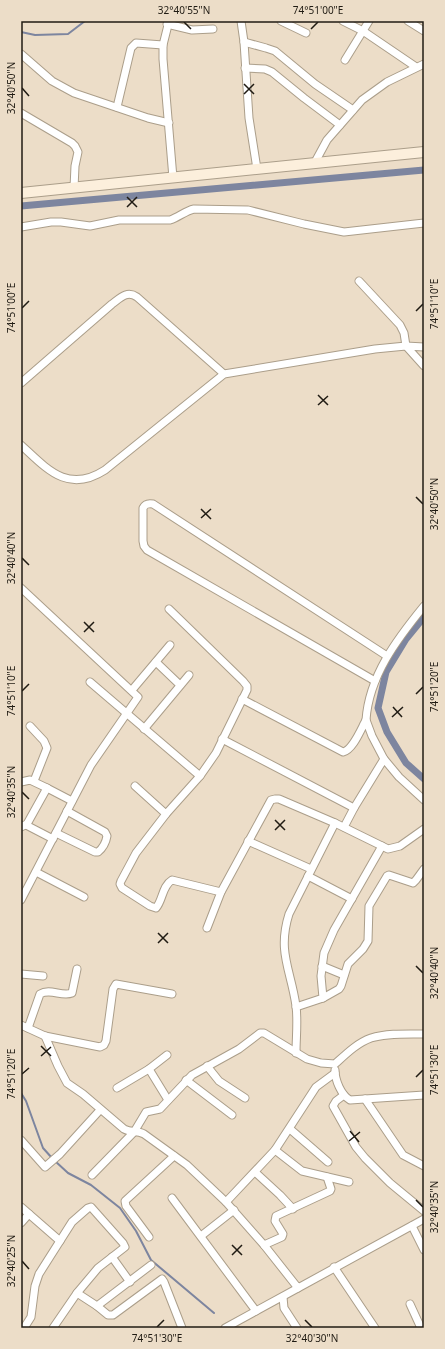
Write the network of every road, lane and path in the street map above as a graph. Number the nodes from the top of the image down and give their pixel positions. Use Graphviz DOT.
graph roads {
  1 [pos="241,21"];
  2 [pos="281,21"];
  3 [pos="343,21"];
  4 [pos="369,21"];
  5 [pos="408,21"];
  6 [pos="167,22"];
  7 [pos="213,29"];
  8 [pos="363,31"];
  9 [pos="424,31"];
  10 [pos="306,33"];
  11 [pos="244,42"];
  12 [pos="163,45"];
  13 [pos="21,54"];
  14 [pos="345,60"];
  15 [pos="424,64"];
  16 [pos="416,67"];
  17 [pos="245,68"];
  18 [pos="117,107"];
  19 [pos="354,110"];
  20 [pos="21,113"];
  21 [pos="169,123"];
  22 [pos="340,125"];
  23 [pos="424,152"];
  24 [pos="314,164"];
  25 [pos="257,169"];
  26 [pos="174,178"];
  27 [pos="74,188"];
  28 [pos="21,193"];
  29 [pos="424,223"];
  30 [pos="21,227"];
  31 [pos="359,282"];
  32 [pos="406,346"];
  33 [pos="424,347"];
  34 [pos="424,366"];
  35 [pos="224,374"];
  36 [pos="21,383"];
  37 [pos="21,445"];
  38 [pos="21,588"];
  39 [pos="424,606"];
  40 [pos="169,609"];
  41 [pos="170,645"];
  42 [pos="387,656"];
  43 [pos="156,662"];
  44 [pos="189,675"];
  45 [pos="90,682"];
  46 [pos="375,682"];
  47 [pos="180,685"];
  48 [pos="132,690"];
  49 [pos="242,699"];
  50 [pos="126,714"];
  51 [pos="366,720"];
  52 [pos="30,726"];
  53 [pos="144,729"];
  54 [pos="222,739"];
  55 [pos="384,759"];
  56 [pos="200,776"];
  57 [pos="22,779"];
  58 [pos="34,781"];
  59 [pos="135,786"];
  60 [pos="47,788"];
  61 [pos="424,800"];
  62 [pos="72,801"];
  63 [pos="354,808"];
  64 [pos="67,811"];
  65 [pos="166,814"];
  66 [pos="335,823"];
  67 [pos="23,826"];
  68 [pos="344,827"];
  69 [pos="424,829"];
  70 [pos="54,836"];
  71 [pos="248,841"];
  72 [pos="382,846"];
  73 [pos="424,869"];
  74 [pos="36,872"];
  75 [pos="310,872"];
  76 [pos="221,892"];
  77 [pos="84,897"];
  78 [pos="352,899"];
  79 [pos="21,900"];
  80 [pos="207,928"];
  81 [pos="322,966"];
  82 [pos="77,969"];
  83 [pos="21,974"];
  84 [pos="344,975"];
  85 [pos="43,976"];
  86 [pos="172,994"];
  87 [pos="323,998"];
  88 [pos="296,1006"];
  89 [pos="24,1026"];
  90 [pos="424,1034"];
  91 [pos="45,1036"];
  92 [pos="296,1053"];
  93 [pos="167,1055"];
  94 [pos="335,1064"];
  95 [pos="207,1066"];
  96 [pos="149,1069"];
  97 [pos="335,1073"];
  98 [pos="186,1080"];
  99 [pos="117,1088"];
  100 [pos="344,1094"];
  101 [pos="424,1095"];
  102 [pos="246,1098"];
  103 [pos="365,1099"];
  104 [pos="168,1100"];
  105 [pos="100,1110"];
  106 [pos="232,1115"];
  107 [pos="290,1129"];
  108 [pos="134,1132"];
  109 [pos="21,1140"];
  110 [pos="275,1150"];
  111 [pos="174,1156"];
  112 [pos="328,1162"];
  113 [pos="424,1166"];
  114 [pos="255,1172"];
  115 [pos="92,1175"];
  116 [pos="327,1177"];
  117 [pos="349,1182"];
  118 [pos="172,1198"];
  119 [pos="226,1202"];
  120 [pos="21,1207"];
  121 [pos="293,1209"];
  122 [pos="234,1210"];
  123 [pos="424,1211"];
  124 [pos="29,1214"];
  125 [pos="424,1219"];
  126 [pos="21,1223"];
  127 [pos="412,1226"];
  128 [pos="201,1236"];
  129 [pos="148,1237"];
  130 [pos="60,1241"];
  131 [pos="264,1245"];
  132 [pos="424,1250"];
  133 [pos="112,1256"];
  134 [pos="151,1265"];
  135 [pos="334,1267"];
  136 [pos="130,1282"];
  137 [pos="298,1288"];
  138 [pos="77,1293"];
  139 [pos="283,1297"];
  140 [pos="410,1304"];
  141 [pos="97,1306"];
  142 [pos="256,1311"];
  143 [pos="230,1326"];
  144 [pos="24,1328"];
  145 [pos="53,1328"];
  146 [pos="182,1328"];
  147 [pos="297,1328"];
  148 [pos="375,1328"];
  149 [pos="421,1328"];
  1 -- 11 [label="street"];
  2 -- 10 [label="street"];
  3 -- 8 [label="street"];
  4 -- 8 [label="street"];
  5 -- 9 [label="street"];
  6 -- 7 [label="street"];
  6 -- 12 [label="street"];
  8 -- 14 [label="street"];
  8 -- 16 [label="street"];
  11 -- 17 [label="street"];
  11 -- 19 [label="street"];
  12 -- 18 [label="street"];
  12 -- 21 [label="street"];
  13 -- 18 [label="street"];
  15 -- 16 [label="street"];
  16 -- 19 [label="street"];
  17 -- 22 [label="street"];
  17 -- 25 [label="street"];
  18 -- 21 [label="street"];
  19 -- 22 [label="street"];
  20 -- 27 [label="street"];
  21 -- 26 [label="street"];
  22 -- 24 [label="street"];
  23 -- 24 [label="street"];
  24 -- 25 [label="street"];
  25 -- 26 [label="street"];
  26 -- 27 [label="street"];
  27 -- 28 [label="street"];
  29 -- 30 [label="street"];
  31 -- 32 [label="street"];
  32 -- 33 [label="street"];
  32 -- 34 [label="street"];
  32 -- 35 [label="street"];
  35 -- 36 [label="street"];
  35 -- 37 [label="street"];
  38 -- 48 [label="street"];
  39 -- 42 [label="street"];
  40 -- 49 [label="street"];
  41 -- 43 [label="street"];
  42 -- 46 [label="street"];
  42 -- 46 [label="street"];
  43 -- 47 [label="street"];
  43 -- 48 [label="street"];
  44 -- 47 [label="street"];
  45 -- 50 [label="street"];
  46 -- 51 [label="street"];
  47 -- 53 [label="street"];
  48 -- 50 [label="street"];
  49 -- 51 [label="street"];
  49 -- 54 [label="street"];
  50 -- 53 [label="street"];
  50 -- 62 [label="street"];
  51 -- 55 [label="street"];
  52 -- 58 [label="street"];
  53 -- 56 [label="street"];
  54 -- 56 [label="street"];
  54 -- 63 [label="street"];
  55 -- 61 [label="street"];
  55 -- 63 [label="street"];
  56 -- 65 [label="street"];
  57 -- 58 [label="street"];
  58 -- 60 [label="street"];
  59 -- 65 [label="street"];
  60 -- 62 [label="street"];
  60 -- 67 [label="street"];
  62 -- 64 [label="street"];
  63 -- 68 [label="street"];
  64 -- 70 [label="street"];
  64 -- 70 [label="street"];
  65 -- 76 [label="street"];
  66 -- 68 [label="street"];
  66 -- 71 [label="street"];
  66 -- 75 [label="street"];
  67 -- 70 [label="street"];
  68 -- 72 [label="street"];
  69 -- 72 [label="street"];
  70 -- 74 [label="street"];
  71 -- 75 [label="street"];
  71 -- 76 [label="street"];
  72 -- 78 [label="street"];
  73 -- 84 [label="street"];
  74 -- 77 [label="street"];
  74 -- 79 [label="street"];
  75 -- 78 [label="street"];
  75 -- 88 [label="street"];
  76 -- 80 [label="street"];
  78 -- 81 [label="street"];
  81 -- 84 [label="street"];
  81 -- 87 [label="street"];
  82 -- 89 [label="street"];
  83 -- 85 [label="street"];
  84 -- 87 [label="street"];
  86 -- 91 [label="street"];
  87 -- 88 [label="street"];
  88 -- 92 [label="street"];
  89 -- 91 [label="street"];
  90 -- 94 [label="street"];
  91 -- 105 [label="street"];
  92 -- 94 [label="street"];
  92 -- 95 [label="street"];
  93 -- 96 [label="street"];
  94 -- 97 [label="street"];
  95 -- 98 [label="street"];
  95 -- 102 [label="street"];
  96 -- 99 [label="street"];
  96 -- 104 [label="street"];
  97 -- 100 [label="street"];
  97 -- 107 [label="street"];
  98 -- 104 [label="street"];
  98 -- 106 [label="street"];
  100 -- 103 [label="street"];
  100 -- 123 [label="street"];
  101 -- 103 [label="street"];
  103 -- 113 [label="street"];
  104 -- 108 [label="street"];
  105 -- 108 [label="street"];
  105 -- 109 [label="street"];
  107 -- 110 [label="street"];
  107 -- 112 [label="street"];
  108 -- 111 [label="street"];
  108 -- 115 [label="street"];
  110 -- 114 [label="street"];
  110 -- 116 [label="street"];
  111 -- 119 [label="street"];
  111 -- 129 [label="street"];
  114 -- 119 [label="street"];
  114 -- 121 [label="street"];
  116 -- 117 [label="street"];
  116 -- 121 [label="street"];
  118 -- 128 [label="street"];
  119 -- 122 [label="street"];
  120 -- 124 [label="street"];
  121 -- 131 [label="street"];
  122 -- 128 [label="street"];
  122 -- 131 [label="street"];
  124 -- 126 [label="street"];
  124 -- 130 [label="street"];
  125 -- 127 [label="street"];
  127 -- 132 [label="street"];
  127 -- 135 [label="street"];
  128 -- 142 [label="street"];
  130 -- 133 [label="street"];
  130 -- 144 [label="street"];
  131 -- 137 [label="street"];
  133 -- 136 [label="street"];
  133 -- 138 [label="street"];
  134 -- 136 [label="street"];
  135 -- 137 [label="street"];
  135 -- 148 [label="street"];
  136 -- 141 [label="street"];
  137 -- 139 [label="street"];
  138 -- 141 [label="street"];
  138 -- 145 [label="street"];
  139 -- 142 [label="street"];
  139 -- 147 [label="street"];
  140 -- 149 [label="street"];
  141 -- 146 [label="street"];
  142 -- 143 [label="street"];
}
